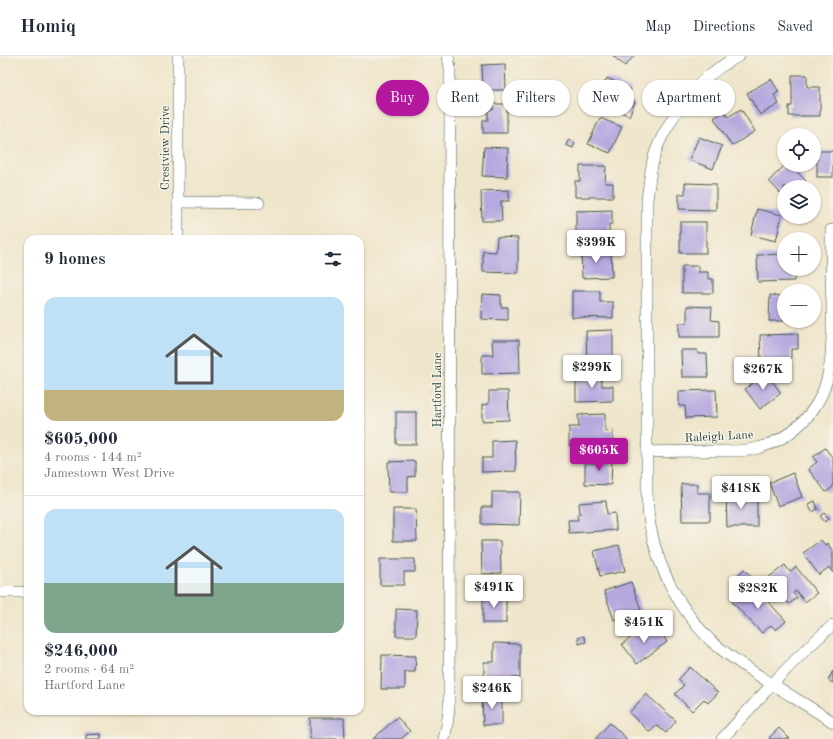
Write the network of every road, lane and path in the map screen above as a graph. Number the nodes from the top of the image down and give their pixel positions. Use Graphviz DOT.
graph roads {
  1 [pos="178,56"];
  2 [pos="448,56"];
  3 [pos="739,56"];
  4 [pos="178,202"];
  5 [pos="259,203"];
  6 [pos="831,230"];
  7 [pos="178,235"];
  8 [pos="648,452"];
  9 [pos="0,592"];
  10 [pos="24,592"];
  11 [pos="833,625"];
  12 [pos="772,684"];
  13 [pos="833,722"];
  14 [pos="444,739"];
  15 [pos="722,739"];
  1 -- 4 [label="street, Crestview Drive"];
  2 -- 14 [label="street, Hartford Lane"];
  3 -- 8 [label="street"];
  4 -- 5 [label="street"];
  4 -- 7 [label="street, Crestview Drive"];
  6 -- 8 [label="street, Raleigh Lane"];
  8 -- 12 [label="street"];
  9 -- 10 [label="street"];
  11 -- 12 [label="street"];
  12 -- 13 [label="street"];
  12 -- 15 [label="street"];
}
